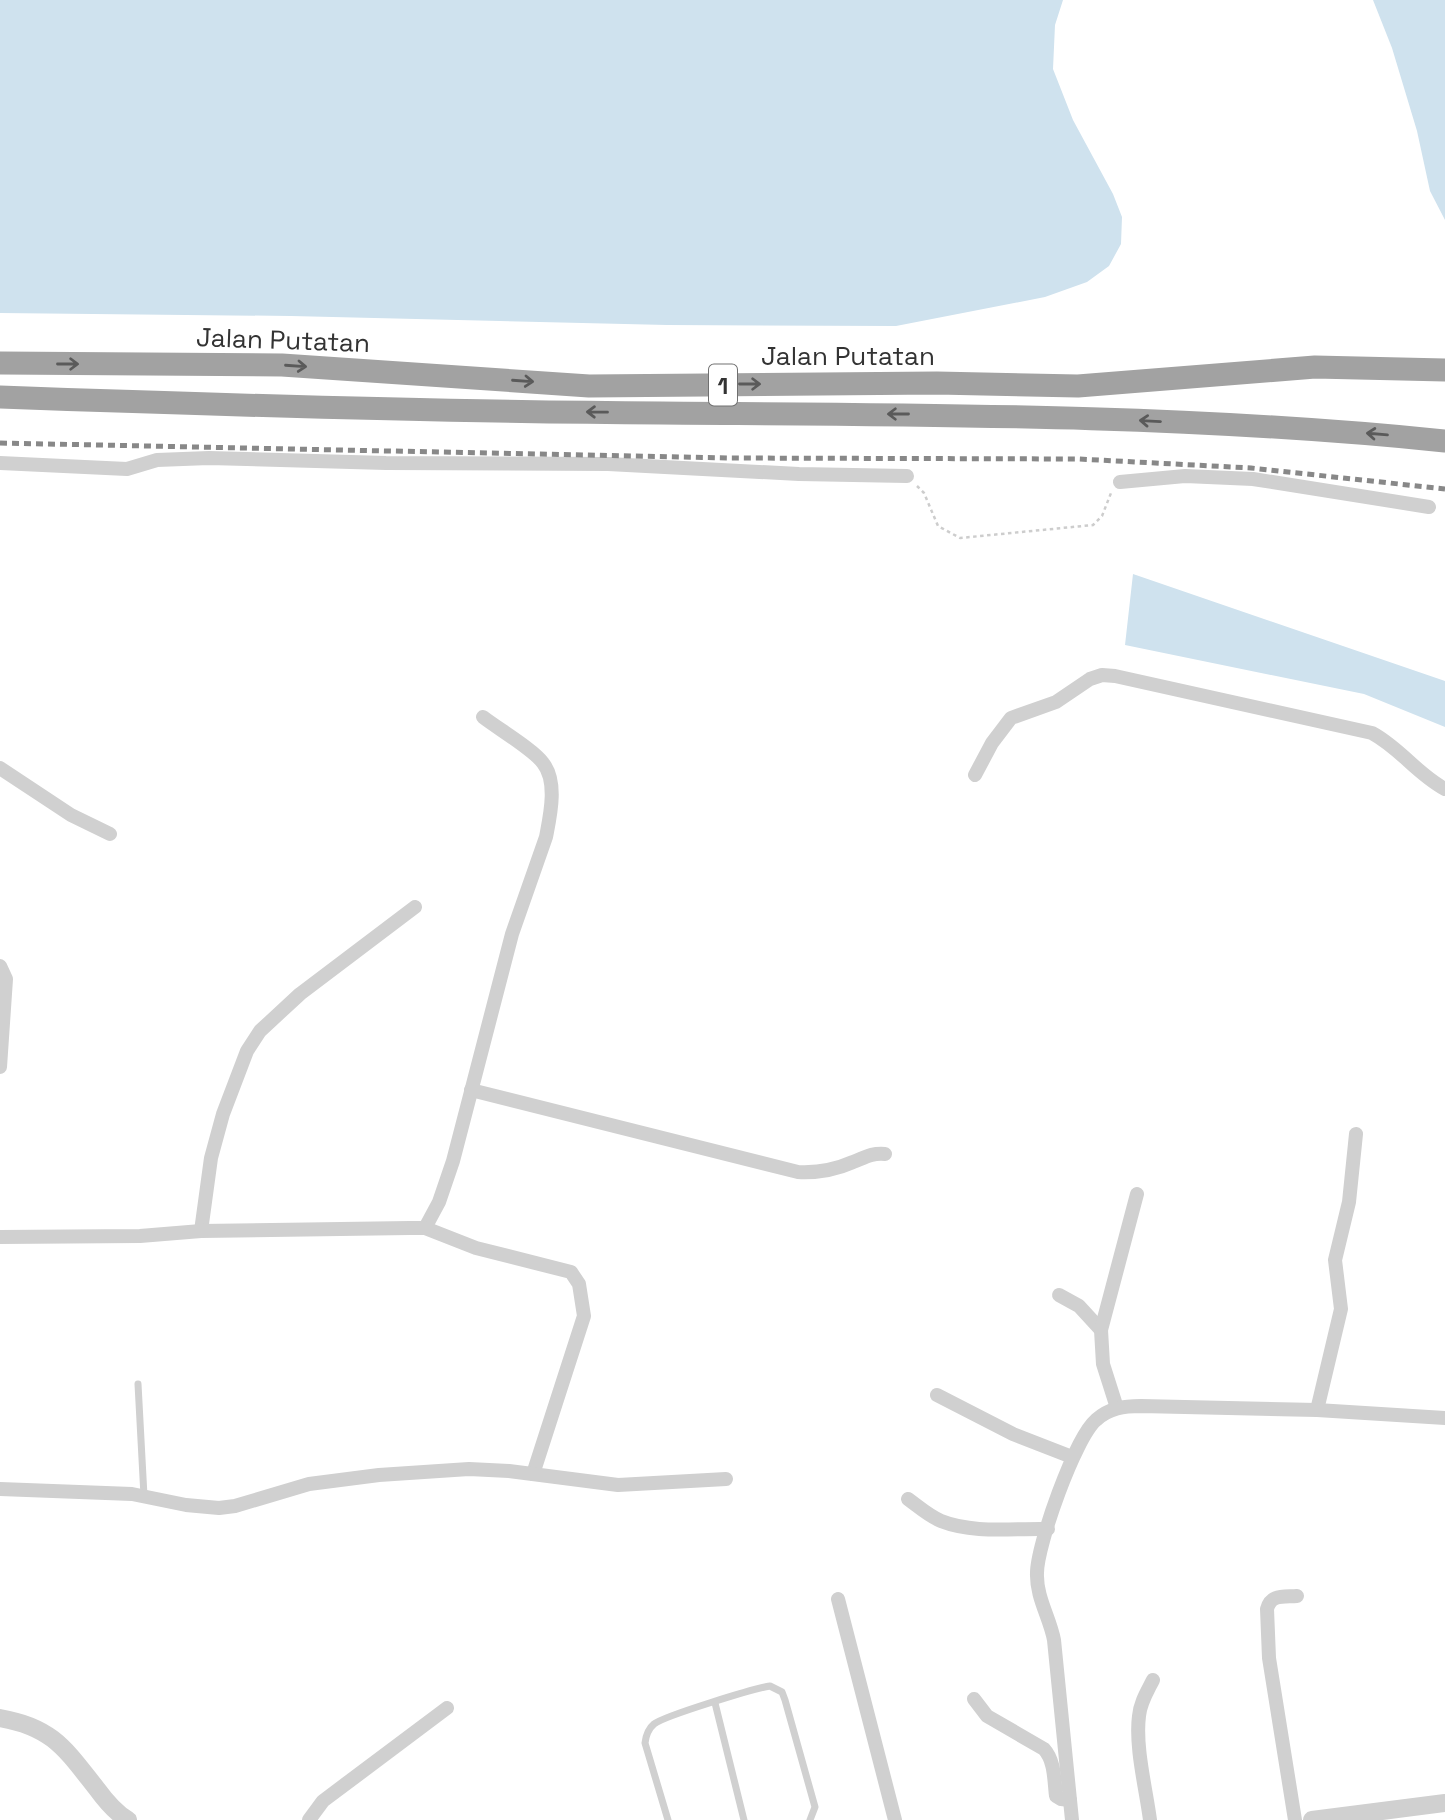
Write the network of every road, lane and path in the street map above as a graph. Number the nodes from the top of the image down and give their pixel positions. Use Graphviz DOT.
graph roads {
  1 [pos="0,363"];
  2 [pos="1445,370"];
  3 [pos="937,383"];
  4 [pos="589,386"];
  5 [pos="0,397"];
  6 [pos="658,414"];
  7 [pos="968,415"];
  8 [pos="1445,441"];
  9 [pos="0,463"];
  10 [pos="907,476"];
  11 [pos="1120,482"];
  12 [pos="1429,506"];
  13 [pos="483,717"];
  14 [pos="0,768"];
  15 [pos="975,775"];
  16 [pos="1445,789"];
  17 [pos="110,834"];
  18 [pos="415,907"];
  19 [pos="0,966"];
  20 [pos="0,1067"];
  21 [pos="471,1090"];
  22 [pos="1356,1134"];
  23 [pos="885,1154"];
  24 [pos="1137,1194"];
  25 [pos="425,1228"];
  26 [pos="201,1231"];
  27 [pos="0,1237"];
  28 [pos="1059,1295"];
  29 [pos="1101,1330"];
  30 [pos="138,1384"];
  31 [pos="937,1395"];
  32 [pos="1117,1408"];
  33 [pos="1317,1410"];
  34 [pos="1445,1419"];
  35 [pos="1072,1457"];
  36 [pos="533,1474"];
  37 [pos="726,1479"];
  38 [pos="0,1489"];
  39 [pos="144,1496"];
  40 [pos="908,1499"];
  41 [pos="1048,1530"];
  42 [pos="1297,1596"];
  43 [pos="838,1599"];
  44 [pos="1153,1680"];
  45 [pos="974,1699"];
  46 [pos="715,1703"];
  47 [pos="447,1708"];
  48 [pos="0,1718"];
  49 [pos="1066,1744"];
  50 [pos="1048,1753"];
  51 [pos="1070,1800"];
  52 [pos="1445,1803"];
  53 [pos="1341,1819"];
  54 [pos="128,1820"];
  55 [pos="309,1820"];
  56 [pos="668,1820"];
  57 [pos="744,1820"];
  58 [pos="810,1820"];
  59 [pos="895,1820"];
  60 [pos="1072,1820"];
  61 [pos="1150,1820"];
  62 [pos="1295,1820"];
  63 [pos="1312,1820"];
  1 -- 4 [label="highway, Jalan Putatan / 1, one-way"];
  2 -- 3 [label="highway, Jalan Putatan / 1"];
  4 -- 3 [label="highway, Jalan Putatan / 1, one-way"];
  3 -- 7 [label="highway"];
  4 -- 6 [label="highway"];
  6 -- 5 [label="highway, 1, one-way"];
  7 -- 6 [label="highway, 1, one-way"];
  8 -- 7 [label="highway, 1, one-way"];
  9 -- 10 [label="street"];
  10 -- 11 [label="path"];
  11 -- 12 [label="street"];
  13 -- 21 [label="street"];
  14 -- 17 [label="street"];
  15 -- 16 [label="street"];
  18 -- 26 [label="street"];
  19 -- 20 [label="street"];
  21 -- 23 [label="street"];
  21 -- 25 [label="street"];
  22 -- 33 [label="street"];
  24 -- 29 [label="street"];
  25 -- 26 [label="street"];
  25 -- 36 [label="street"];
  26 -- 27 [label="street"];
  28 -- 29 [label="street"];
  29 -- 32 [label="street"];
  30 -- 39 [label="lane"];
  31 -- 35 [label="street"];
  32 -- 33 [label="street"];
  32 -- 35 [label="street"];
  33 -- 34 [label="street"];
  35 -- 41 [label="street"];
  36 -- 37 [label="street"];
  36 -- 39 [label="street"];
  38 -- 39 [label="street"];
  40 -- 41 [label="street"];
  41 -- 49 [label="street"];
  42 -- 62 [label="street"];
  43 -- 59 [label="street"];
  44 -- 61 [label="street"];
  45 -- 50 [label="street"];
  46 -- 56 [label="lane"];
  46 -- 57 [label="lane"];
  46 -- 58 [label="lane"];
  47 -- 55 [label="street"];
  48 -- 54 [label="street"];
  49 -- 50 [label="street"];
  49 -- 51 [label="street"];
  50 -- 51 [label="street"];
  51 -- 60 [label="street"];
  52 -- 53 [label="street"];
  53 -- 63 [label="street"];
}
